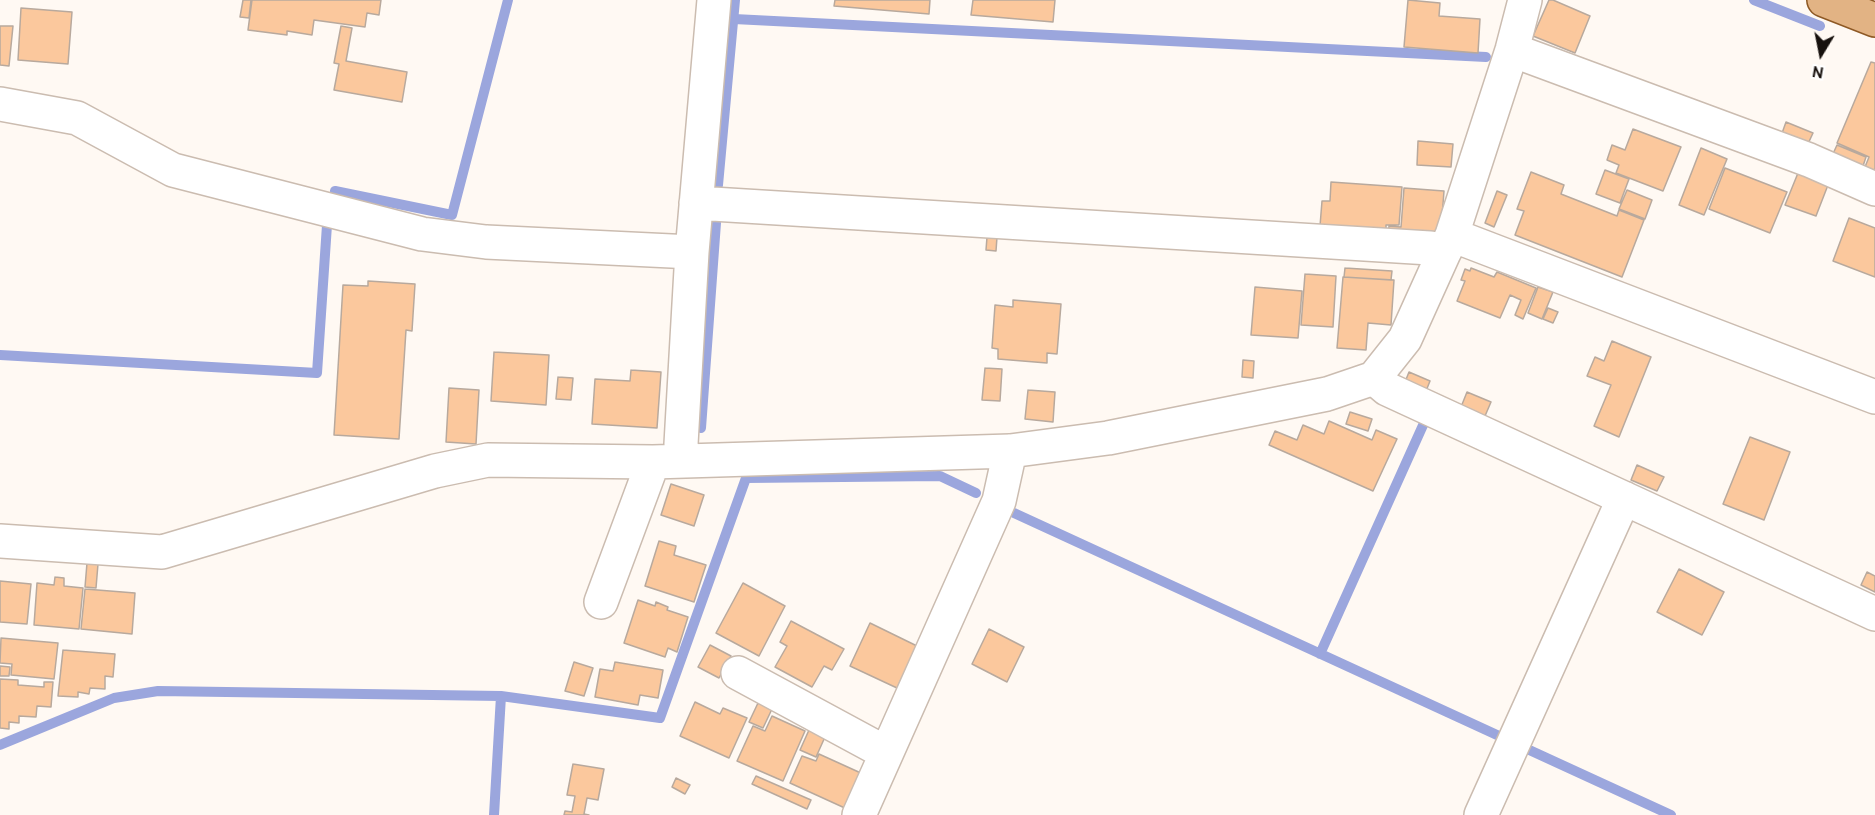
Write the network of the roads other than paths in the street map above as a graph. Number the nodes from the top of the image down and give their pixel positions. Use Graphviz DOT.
graph roads {
  1 [pos="714,0"];
  2 [pos="1525,0"];
  3 [pos="1824,0"];
  4 [pos="1875,20"];
  5 [pos="1512,50"];
  6 [pos="0,104"];
  7 [pos="1875,189"];
  8 [pos="696,203"];
  9 [pos="1448,243"];
  10 [pos="692,252"];
  11 [pos="1374,378"];
  12 [pos="1875,397"];
  13 [pos="1010,451"];
  14 [pos="668,461"];
  15 [pos="1624,498"];
  16 [pos="0,542"];
  17 [pos="602,602"];
  18 [pos="1875,614"];
  19 [pos="738,673"];
  20 [pos="885,753"];
  21 [pos="859,815"];
  22 [pos="1481,815"];
  1 -- 8 [label="street"];
  2 -- 5 [label="street"];
  3 -- 4 [label="main road"];
  5 -- 7 [label="street"];
  5 -- 9 [label="street"];
  6 -- 10 [label="street"];
  8 -- 9 [label="street"];
  8 -- 10 [label="street"];
  9 -- 11 [label="street"];
  9 -- 12 [label="street"];
  10 -- 14 [label="street"];
  11 -- 13 [label="street"];
  11 -- 15 [label="street"];
  13 -- 14 [label="street"];
  13 -- 20 [label="street"];
  14 -- 16 [label="street"];
  14 -- 17 [label="street"];
  15 -- 18 [label="street"];
  15 -- 22 [label="street"];
  19 -- 20 [label="street"];
  20 -- 21 [label="street"];
}
